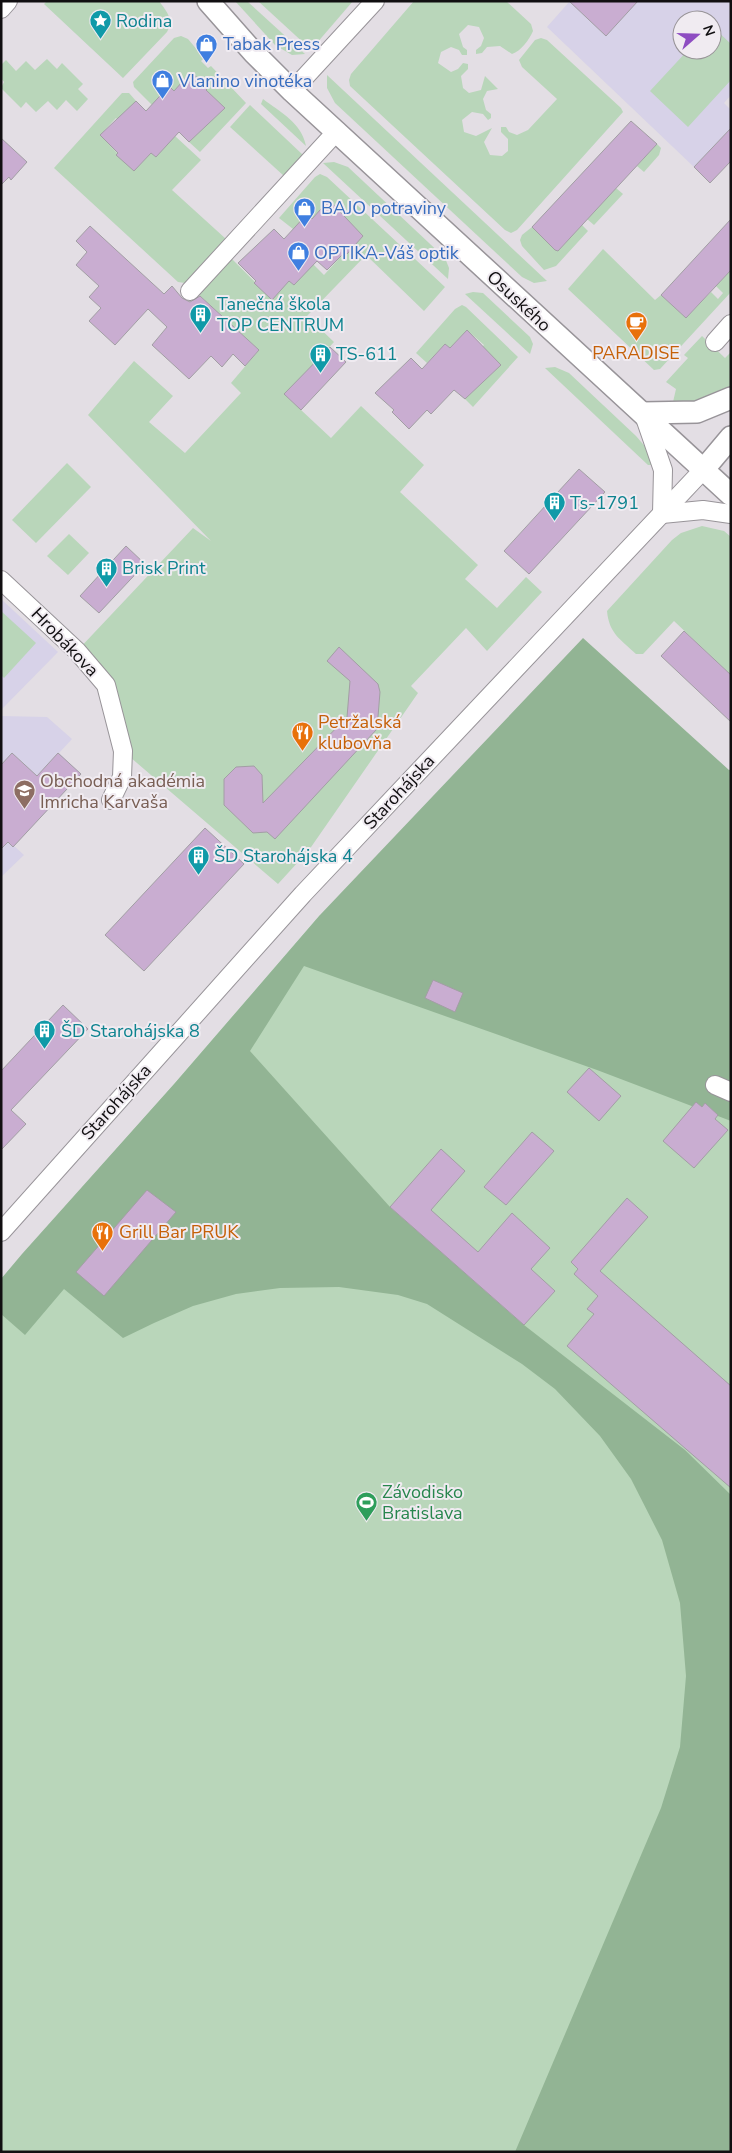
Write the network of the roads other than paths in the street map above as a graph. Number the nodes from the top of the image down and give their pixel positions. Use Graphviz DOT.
graph roads {
  1 [pos="8,1"];
  2 [pos="208,1"];
  3 [pos="375,1"];
  4 [pos="1,9"];
  5 [pos="292,91"];
  6 [pos="337,131"];
  7 [pos="190,291"];
  8 [pos="731,324"];
  9 [pos="715,342"];
  10 [pos="731,398"];
  11 [pos="643,413"];
  12 [pos="731,437"];
  13 [pos="704,469"];
  14 [pos="731,495"];
  15 [pos="662,514"];
  16 [pos="731,514"];
  17 [pos="1,580"];
  18 [pos="111,800"];
  19 [pos="1,1232"];
  1 -- 4 [label="street"];
  2 -- 5 [label="street, Osuského"];
  3 -- 5 [label="street"];
  5 -- 6 [label="street, Osuského"];
  6 -- 7 [label="street"];
  6 -- 11 [label="street, Osuského"];
  8 -- 9 [label="street"];
  10 -- 11 [label="street"];
  11 -- 13 [label="street, Osuského"];
  11 -- 15 [label="street"];
  12 -- 13 [label="street"];
  13 -- 14 [label="street, Osuského"];
  13 -- 15 [label="street, Starohájska"];
  15 -- 16 [label="street"];
  15 -- 19 [label="street, Starohájska"];
  17 -- 18 [label="street, Hrobákova"];
}
